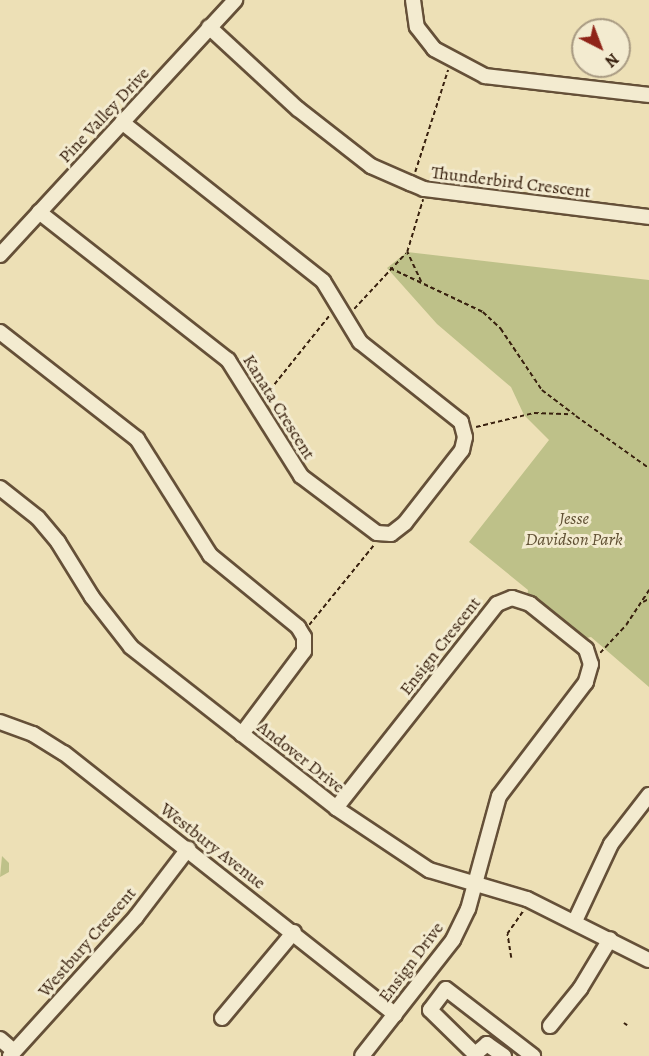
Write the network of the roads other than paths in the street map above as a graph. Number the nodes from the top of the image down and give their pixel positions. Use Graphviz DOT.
graph roads {
  1 [pos="235,0"];
  2 [pos="413,0"];
  3 [pos="209,27"];
  4 [pos="649,95"];
  5 [pos="122,122"];
  6 [pos="39,212"];
  7 [pos="649,218"];
  8 [pos="0,255"];
  9 [pos="0,332"];
  10 [pos="0,488"];
  11 [pos="0,722"];
  12 [pos="242,734"];
  13 [pos="649,795"];
  14 [pos="336,808"];
  15 [pos="188,849"];
  16 [pos="474,882"];
  17 [pos="575,921"];
  18 [pos="294,932"];
  19 [pos="610,939"];
  20 [pos="649,960"];
  21 [pos="395,1014"];
  22 [pos="222,1018"];
  23 [pos="550,1026"];
  24 [pos="0,1040"];
  25 [pos="12,1054"];
  26 [pos="362,1056"];
  27 [pos="504,1056"];
  28 [pos="533,1056"];
  1 -- 3 [label="street, Pine Valley Drive"];
  2 -- 4 [label="street"];
  3 -- 5 [label="street, Pine Valley Drive"];
  3 -- 7 [label="street, Thunderbird Crescent"];
  5 -- 6 [label="street, Pine Valley Drive"];
  5 -- 6 [label="street, Kanata Crescent"];
  6 -- 8 [label="street, Pine Valley Drive"];
  9 -- 12 [label="street"];
  10 -- 12 [label="street, Andover Drive"];
  11 -- 15 [label="street, Westbury Avenue"];
  12 -- 14 [label="street, Andover Drive"];
  13 -- 17 [label="street"];
  14 -- 16 [label="street, Andover Drive"];
  14 -- 16 [label="street, Ensign Crescent"];
  15 -- 18 [label="street, Westbury Avenue"];
  15 -- 25 [label="street, Westbury Crescent"];
  16 -- 17 [label="street, Andover Drive"];
  16 -- 21 [label="street, Ensign Drive"];
  17 -- 19 [label="street, Andover Drive"];
  18 -- 21 [label="street, Westbury Avenue"];
  18 -- 22 [label="street"];
  19 -- 20 [label="street, Andover Drive"];
  19 -- 23 [label="street"];
  21 -- 26 [label="street, Ensign Drive"];
  24 -- 25 [label="street"];
  27 -- 28 [label="street"];
}
